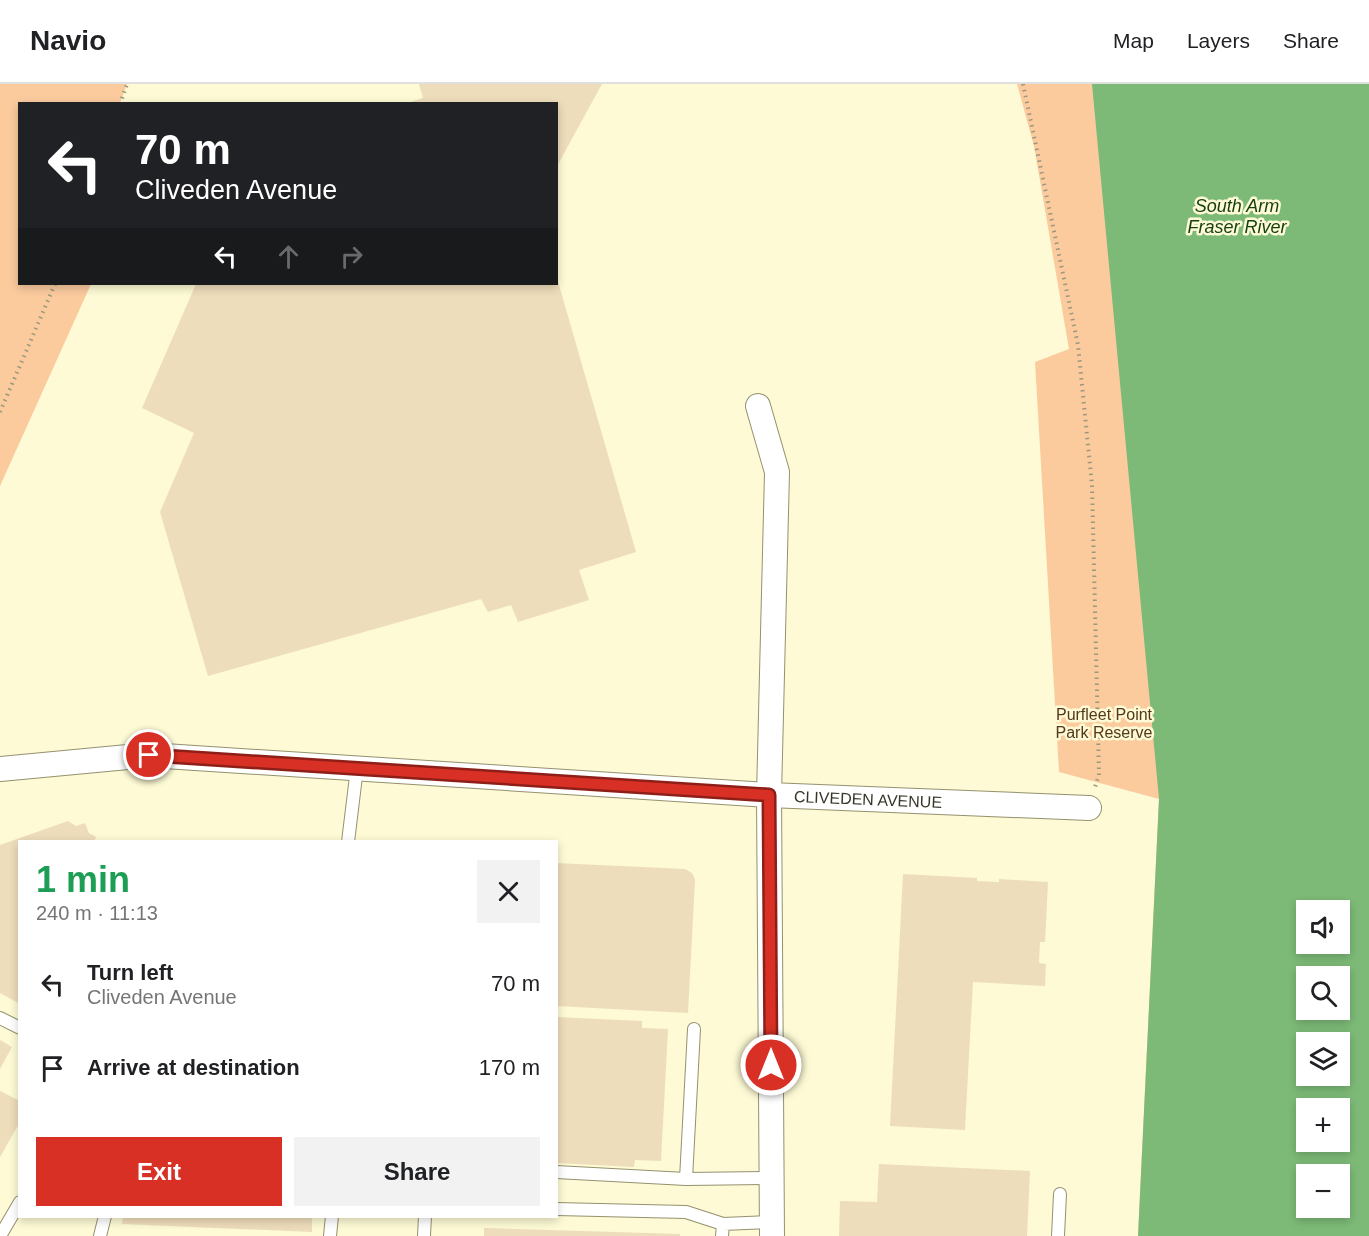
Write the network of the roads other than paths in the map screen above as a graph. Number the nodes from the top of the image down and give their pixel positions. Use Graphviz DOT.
graph roads {
  1 [pos="758,406"];
  2 [pos="357,768"];
  3 [pos="0,769"];
  4 [pos="769,795"];
  5 [pos="1089,808"];
  6 [pos="346,840"];
  7 [pos="0,1018"];
  8 [pos="18,1028"];
  9 [pos="694,1029"];
  10 [pos="558,1172"];
  11 [pos="771,1178"];
  12 [pos="686,1179"];
  13 [pos="1060,1194"];
  14 [pos="18,1205"];
  15 [pos="558,1209"];
  16 [pos="104,1218"];
  17 [pos="332,1218"];
  18 [pos="425,1218"];
  19 [pos="772,1229"];
  20 [pos="722,1230"];
  21 [pos="0,1236"];
  22 [pos="100,1236"];
  23 [pos="330,1236"];
  24 [pos="424,1236"];
  25 [pos="1058,1236"];
  1 -- 4 [label="street"];
  2 -- 3 [label="street, CLIVEDEN AVENUE"];
  2 -- 4 [label="street, CLIVEDEN AVENUE"];
  2 -- 6 [label="lane"];
  4 -- 5 [label="street, CLIVEDEN AVENUE"];
  4 -- 11 [label="street"];
  7 -- 8 [label="lane"];
  9 -- 12 [label="lane"];
  10 -- 12 [label="lane"];
  11 -- 12 [label="lane"];
  11 -- 19 [label="street"];
  13 -- 25 [label="lane"];
  14 -- 21 [label="lane"];
  15 -- 20 [label="lane"];
  16 -- 22 [label="lane"];
  17 -- 23 [label="lane"];
  18 -- 24 [label="lane"];
  19 -- 20 [label="lane"];
}
